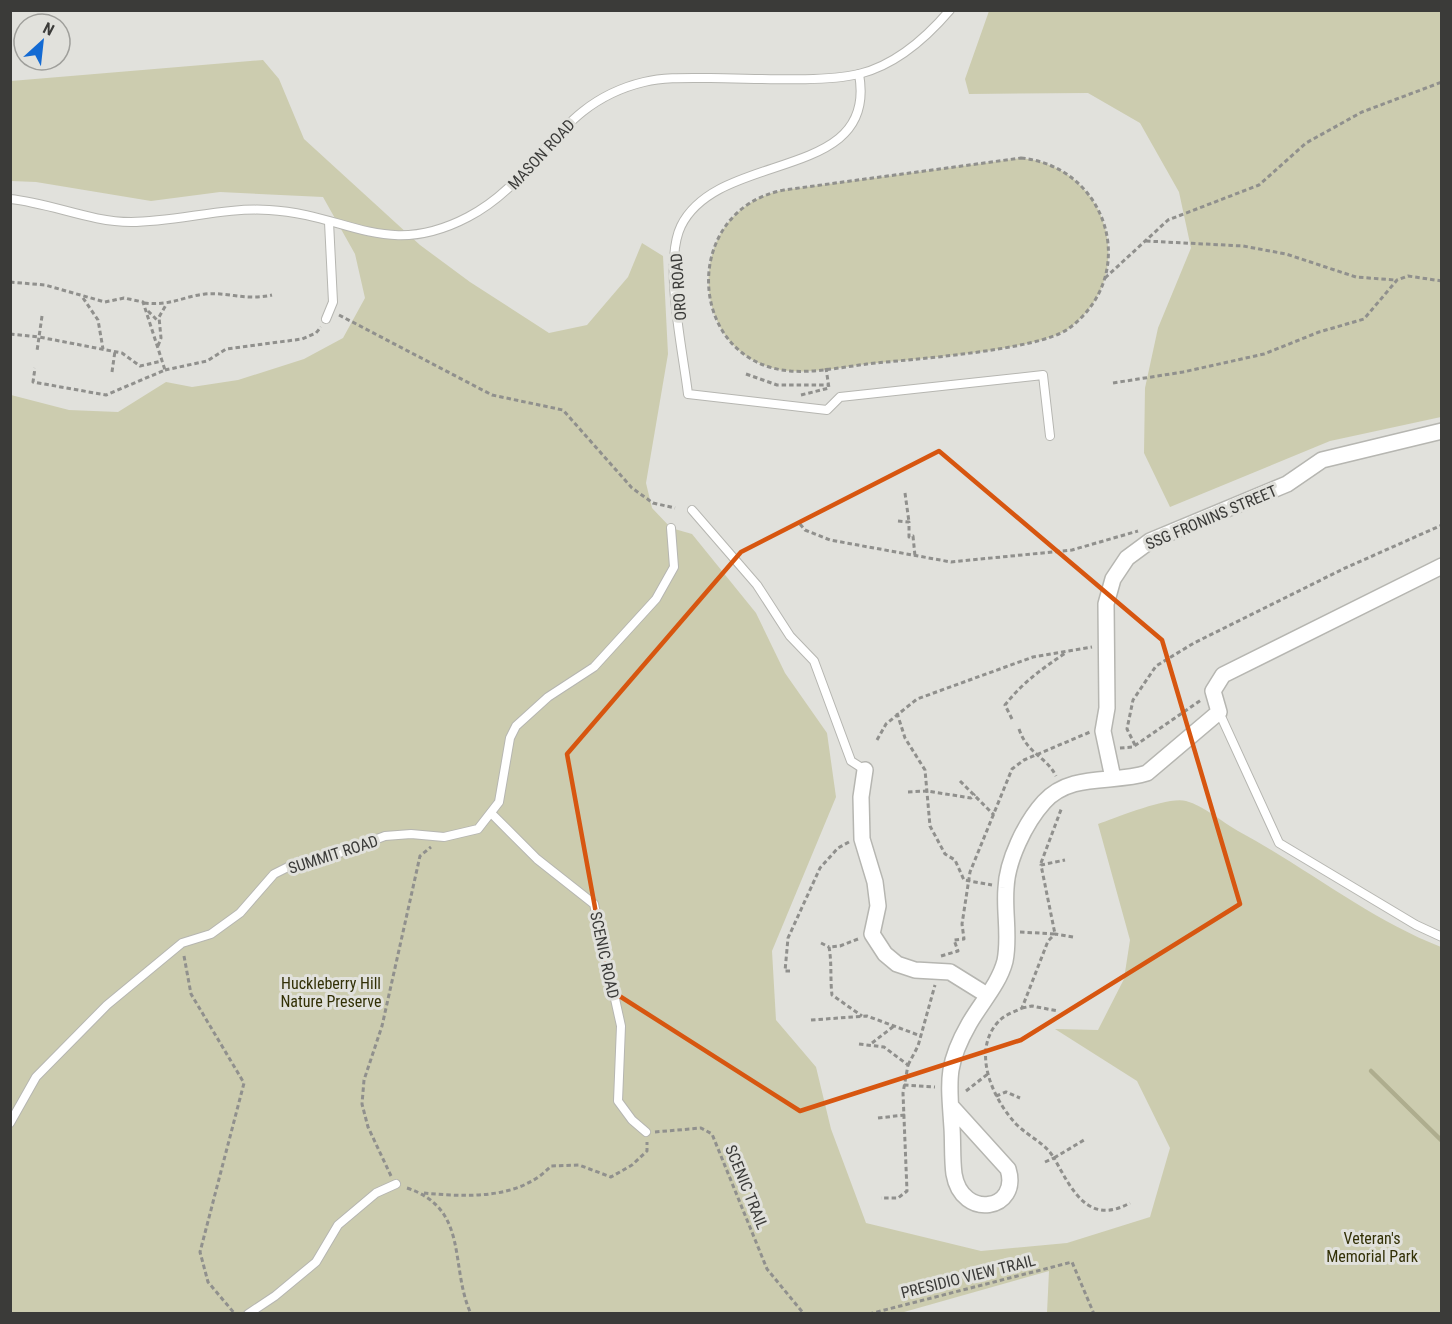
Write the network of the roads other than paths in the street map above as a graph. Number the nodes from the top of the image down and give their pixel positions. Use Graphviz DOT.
graph roads {
  1 [pos="951,10"];
  2 [pos="859,74"];
  3 [pos="10,199"];
  4 [pos="330,222"];
  5 [pos="326,319"];
  6 [pos="1442,431"];
  7 [pos="1050,436"];
  8 [pos="692,510"];
  9 [pos="671,528"];
  10 [pos="1442,566"];
  11 [pos="1219,712"];
  12 [pos="865,770"];
  13 [pos="1113,778"];
  14 [pos="491,813"];
  15 [pos="1442,937"];
  16 [pos="987,995"];
  17 [pos="951,1106"];
  18 [pos="10,1123"];
  19 [pos="646,1132"];
  20 [pos="396,1184"];
  21 [pos="248,1314"];
  1 -- 2 [label="lane, MASON ROAD"];
  2 -- 4 [label="lane, MASON ROAD"];
  2 -- 7 [label="lane, ORO ROAD"];
  3 -- 4 [label="lane, MASON ROAD"];
  4 -- 5 [label="lane"];
  6 -- 13 [label="street, SSG FRONINS STREET"];
  8 -- 12 [label="lane"];
  9 -- 14 [label="lane, SUMMIT ROAD"];
  10 -- 11 [label="street"];
  11 -- 13 [label="street"];
  11 -- 15 [label="lane"];
  12 -- 16 [label="street"];
  13 -- 16 [label="street"];
  14 -- 18 [label="lane, SUMMIT ROAD"];
  14 -- 19 [label="lane, SCENIC ROAD"];
  16 -- 17 [label="street"];
  17 -- 17 [label="street"];
  20 -- 21 [label="lane"];
}
